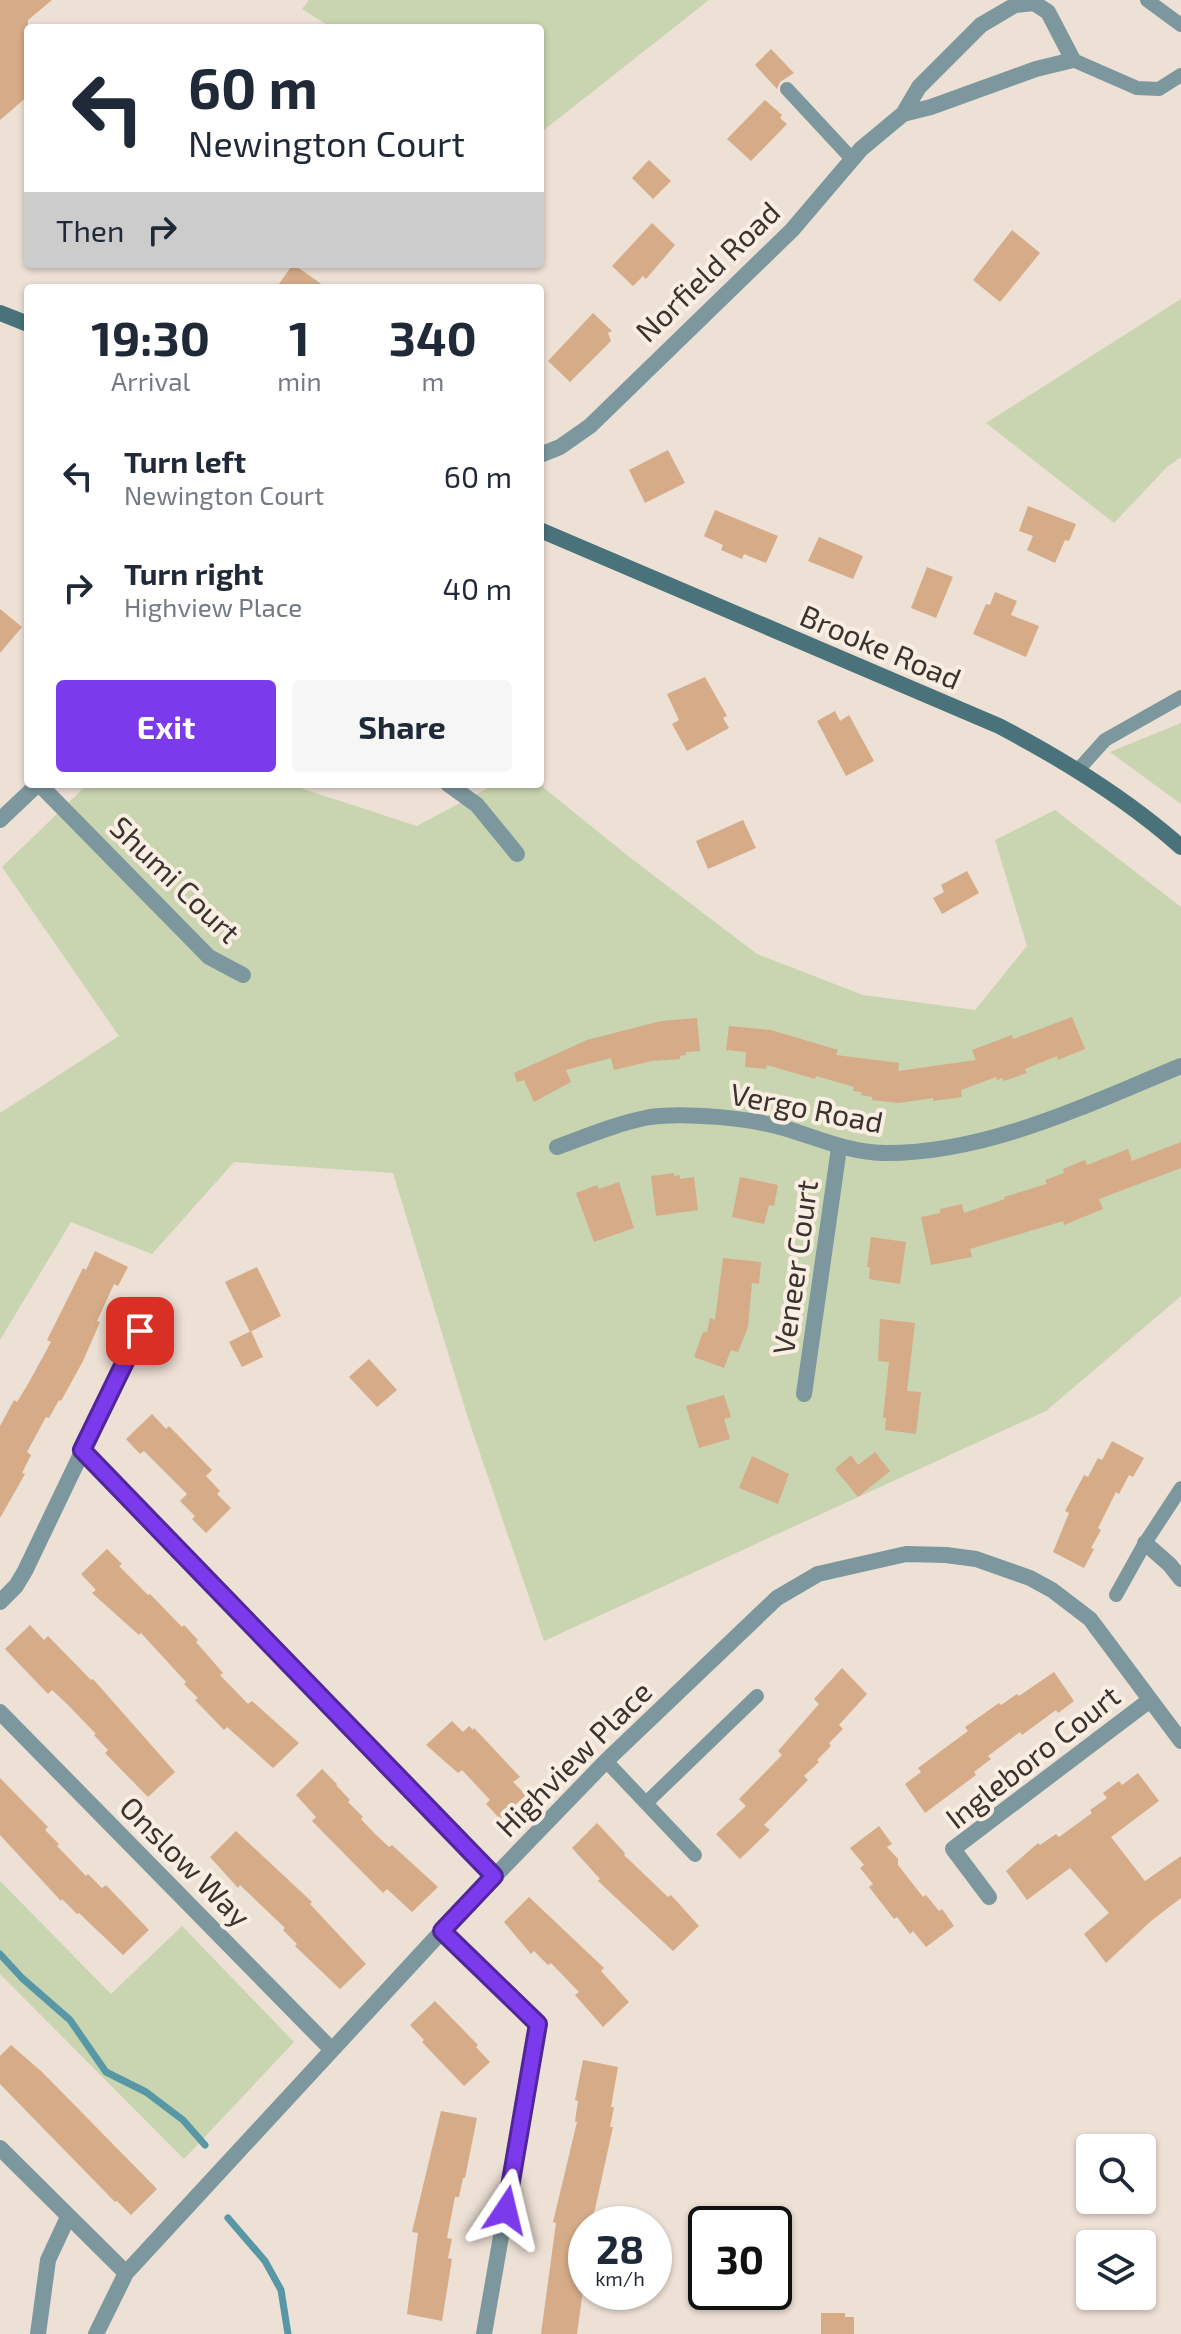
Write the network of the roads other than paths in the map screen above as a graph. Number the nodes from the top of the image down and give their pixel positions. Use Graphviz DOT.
graph roads {
  1 [pos="1147,0"];
  2 [pos="1026,1"];
  3 [pos="1181,25"];
  4 [pos="1073,60"];
  5 [pos="1181,75"];
  6 [pos="787,89"];
  7 [pos="903,114"];
  8 [pos="852,159"];
  9 [pos="0,313"];
  10 [pos="24,322"];
  11 [pos="544,453"];
  12 [pos="544,532"];
  13 [pos="1181,697"];
  14 [pos="1078,770"];
  15 [pos="35,788"];
  16 [pos="43,788"];
  17 [pos="454,788"];
  18 [pos="0,820"];
  19 [pos="1181,847"];
  20 [pos="517,854"];
  21 [pos="243,975"];
  22 [pos="1181,1066"];
  23 [pos="557,1147"];
  24 [pos="839,1148"];
  25 [pos="140,1331"];
  26 [pos="804,1394"];
  27 [pos="82,1450"];
  28 [pos="1181,1488"];
  29 [pos="1145,1543"];
  30 [pos="1181,1579"];
  31 [pos="1116,1595"];
  32 [pos="0,1602"];
  33 [pos="757,1696"];
  34 [pos="1150,1700"];
  35 [pos="0,1712"];
  36 [pos="1181,1741"];
  37 [pos="606,1761"];
  38 [pos="646,1803"];
  39 [pos="695,1855"];
  40 [pos="494,1876"];
  41 [pos="989,1897"];
  42 [pos="442,1931"];
  43 [pos="331,2049"];
  44 [pos="0,2148"];
  45 [pos="68,2217"];
  46 [pos="126,2273"];
  47 [pos="38,2334"];
  48 [pos="96,2334"];
  49 [pos="484,2334"];
  1 -- 3 [label="lane"];
  2 -- 4 [label="street, Norfield Road"];
  2 -- 7 [label="street, Norfield Road"];
  4 -- 5 [label="lane"];
  4 -- 7 [label="street, Norfield Road"];
  6 -- 8 [label="lane"];
  7 -- 8 [label="street, Norfield Road"];
  8 -- 11 [label="street, Norfield Road"];
  9 -- 10 [label="street"];
  12 -- 14 [label="street, Brooke Road"];
  13 -- 14 [label="lane"];
  14 -- 19 [label="street, Brooke Road"];
  15 -- 18 [label="street"];
  16 -- 21 [label="street, Shumi Court"];
  17 -- 20 [label="street"];
  22 -- 24 [label="street, Vergo Road"];
  23 -- 24 [label="street, Vergo Road"];
  24 -- 26 [label="street, Veneer Court"];
  25 -- 27 [label="street"];
  27 -- 32 [label="street"];
  27 -- 40 [label="street"];
  28 -- 29 [label="lane"];
  29 -- 30 [label="street"];
  29 -- 31 [label="lane"];
  33 -- 38 [label="lane"];
  34 -- 36 [label="street, Highview Place"];
  34 -- 37 [label="street, Highview Place"];
  34 -- 41 [label="street, Ingleboro Court"];
  35 -- 43 [label="street, Onslow Way"];
  37 -- 38 [label="lane"];
  37 -- 40 [label="street, Highview Place"];
  38 -- 39 [label="lane"];
  40 -- 42 [label="street, Highview Place"];
  42 -- 43 [label="street, Highview Place"];
  42 -- 49 [label="street"];
  43 -- 46 [label="street, Highview Place"];
  44 -- 45 [label="street"];
  45 -- 46 [label="street"];
  45 -- 47 [label="street"];
  46 -- 48 [label="street, Highview Place"];
}
